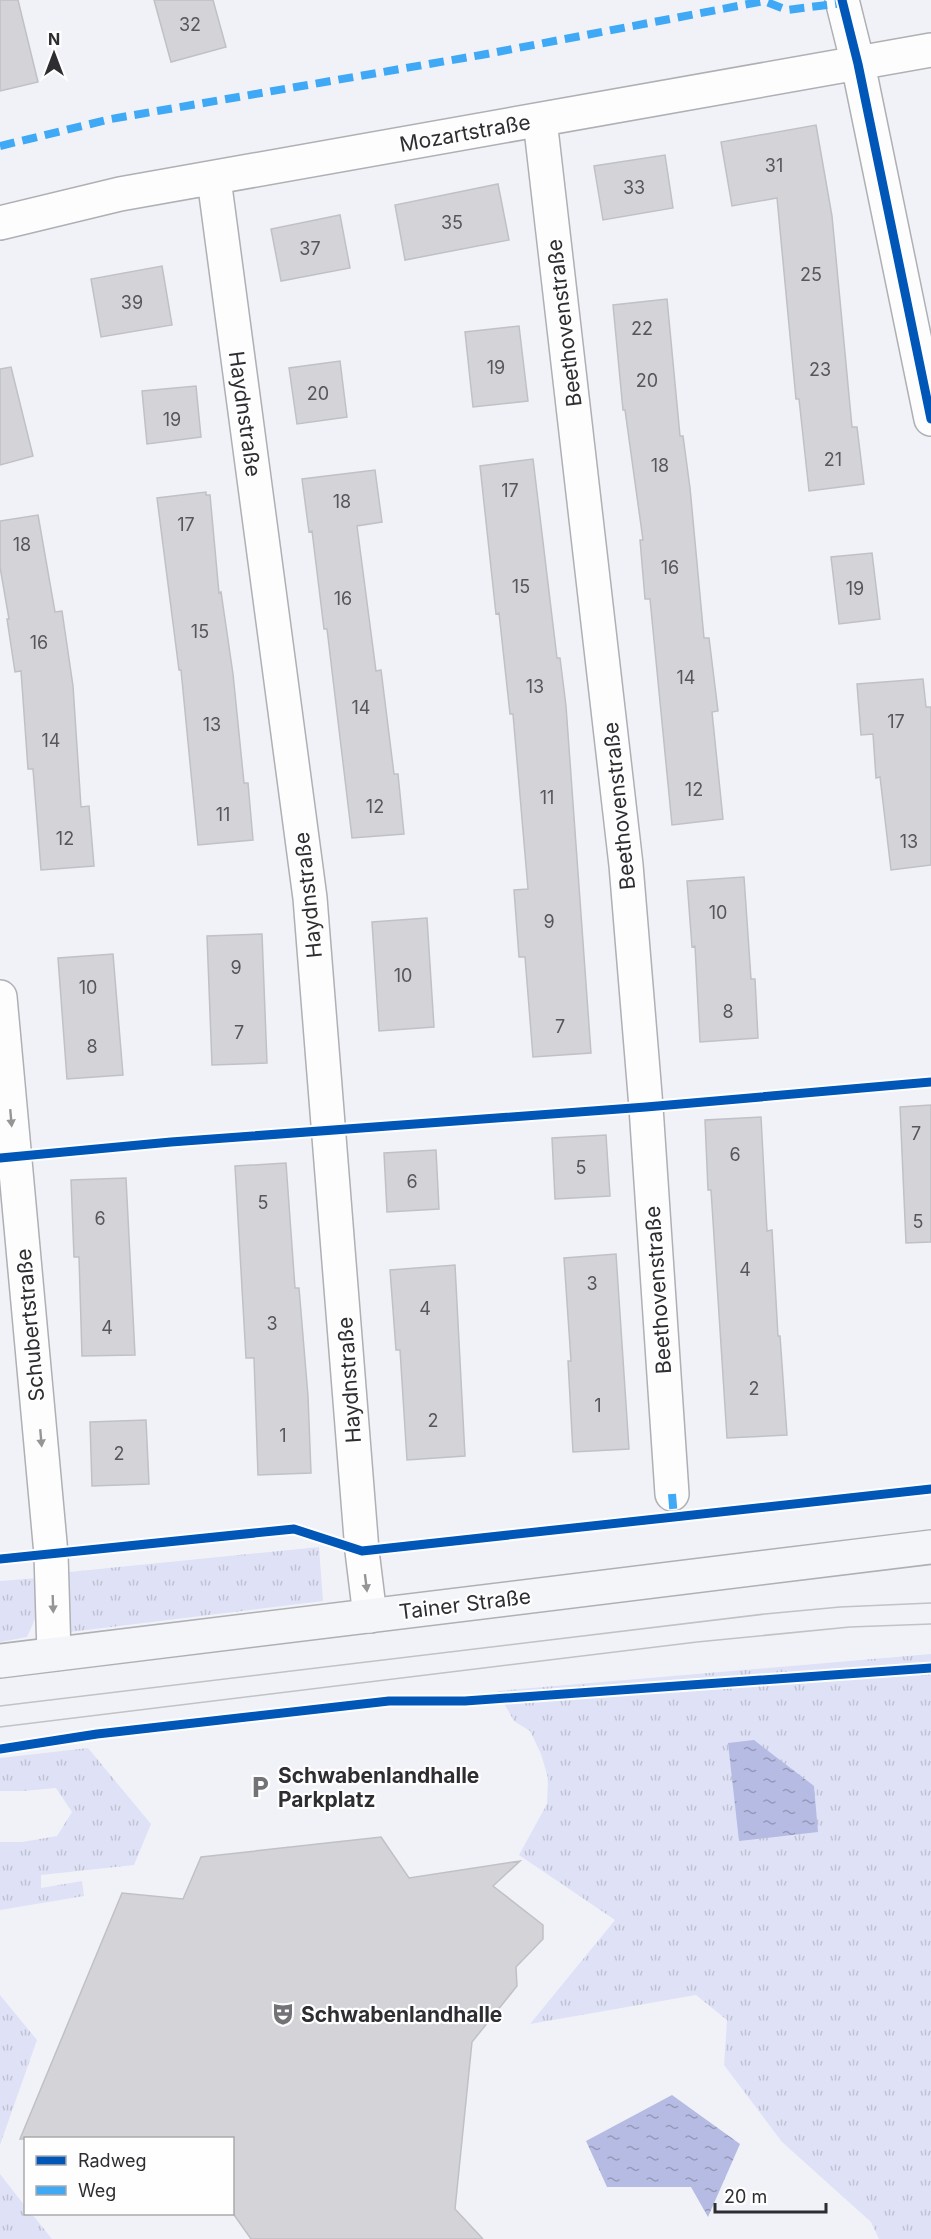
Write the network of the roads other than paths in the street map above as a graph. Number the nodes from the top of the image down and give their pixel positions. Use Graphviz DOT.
graph roads {
  1 [pos="842,0"];
  2 [pos="931,50"];
  3 [pos="858,64"];
  4 [pos="540,120"];
  5 [pos="214,179"];
  6 [pos="0,223"];
  7 [pos="931,419"];
  8 [pos="0,997"];
  9 [pos="672,1494"];
  10 [pos="931,1547"];
  11 [pos="370,1616"];
  12 [pos="54,1654"];
  13 [pos="0,1661"];
  1 -- 3 [label="street"];
  2 -- 3 [label="street, Mozartstraße"];
  3 -- 4 [label="street, Mozartstraße"];
  3 -- 7 [label="street"];
  4 -- 5 [label="street, Mozartstraße"];
  4 -- 9 [label="street, Beethovenstraße"];
  5 -- 6 [label="street, Mozartstraße"];
  5 -- 11 [label="street, Haydnstraße, one-way"];
  8 -- 12 [label="street, Schubertstraße, one-way"];
  10 -- 11 [label="street, Tainer Straße"];
  11 -- 12 [label="street, Tainer Straße"];
  12 -- 13 [label="street, Tainer Straße"];
}
